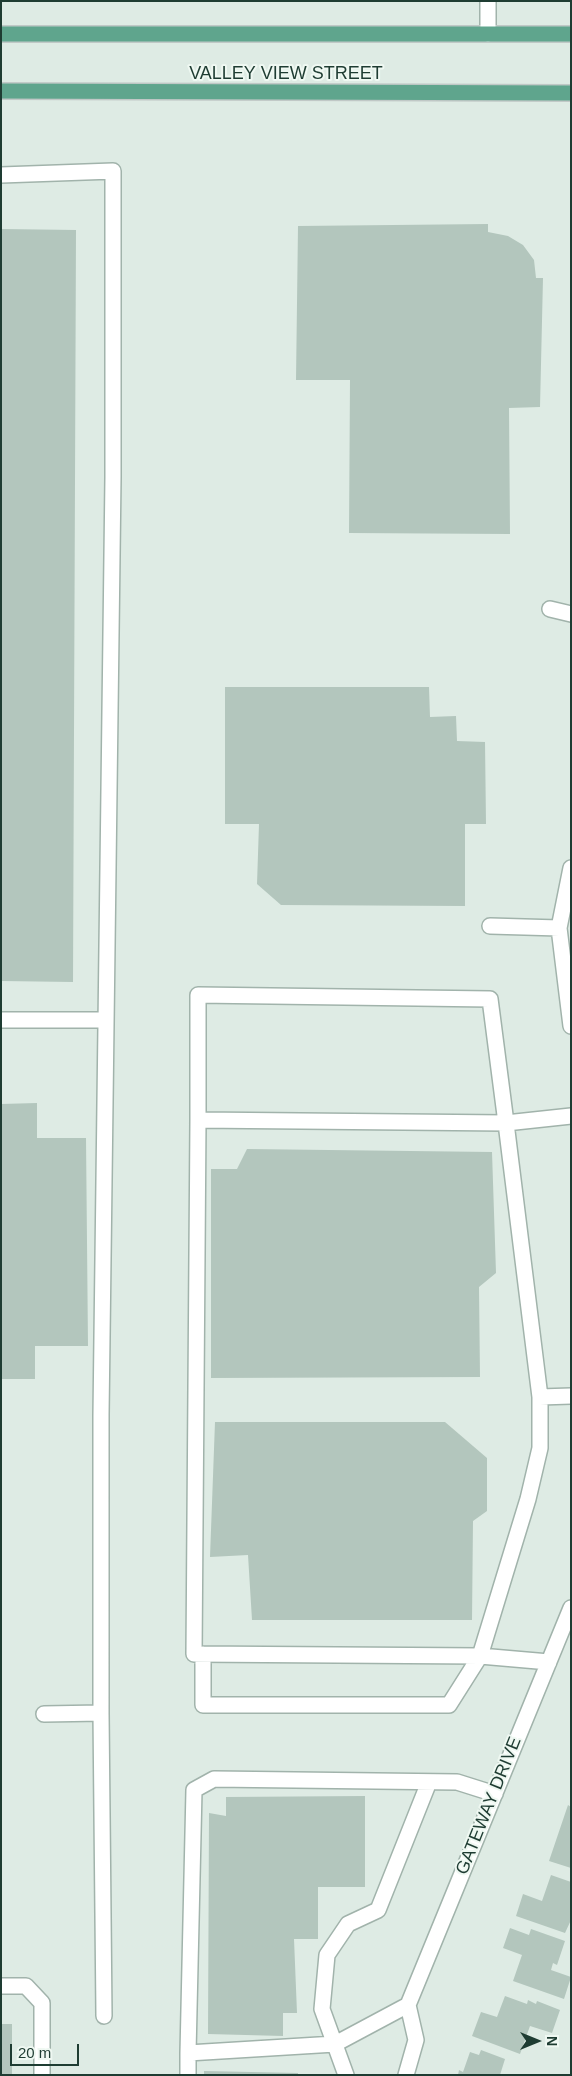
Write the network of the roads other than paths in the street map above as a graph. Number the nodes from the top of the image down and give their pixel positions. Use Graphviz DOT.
graph roads {
  1 [pos="488,1"];
  2 [pos="1,34"];
  3 [pos="488,34"];
  4 [pos="571,34"];
  5 [pos="1,90"];
  6 [pos="571,93"];
  7 [pos="1,175"];
  8 [pos="550,610"];
  9 [pos="571,614"];
  10 [pos="571,868"];
  11 [pos="490,926"];
  12 [pos="559,928"];
  13 [pos="1,1020"];
  14 [pos="106,1020"];
  15 [pos="571,1026"];
  16 [pos="571,1116"];
  17 [pos="198,1120"];
  18 [pos="506,1123"];
  19 [pos="571,1396"];
  20 [pos="540,1397"];
  21 [pos="571,1608"];
  22 [pos="202,1654"];
  23 [pos="480,1656"];
  24 [pos="549,1662"];
  25 [pos="101,1713"];
  26 [pos="44,1714"];
  27 [pos="429,1782"];
  28 [pos="495,1794"];
  29 [pos="1,1986"];
  30 [pos="408,2005"];
  31 [pos="104,2016"];
  32 [pos="335,2044"];
  33 [pos="188,2052"];
  34 [pos="42,2075"];
  35 [pos="188,2075"];
  36 [pos="346,2075"];
  37 [pos="406,2075"];
  1 -- 3 [label="street"];
  2 -- 3 [label="main road"];
  3 -- 4 [label="main road"];
  5 -- 6 [label="main road, VALLEY VIEW STREET"];
  7 -- 14 [label="street"];
  8 -- 9 [label="street"];
  10 -- 12 [label="street"];
  11 -- 12 [label="street"];
  12 -- 15 [label="street"];
  13 -- 14 [label="street"];
  14 -- 25 [label="street"];
  16 -- 18 [label="street"];
  17 -- 18 [label="street"];
  17 -- 18 [label="street"];
  17 -- 22 [label="street"];
  18 -- 20 [label="street"];
  19 -- 20 [label="street"];
  20 -- 23 [label="street"];
  21 -- 24 [label="street, GATEWAY DRIVE"];
  22 -- 23 [label="street"];
  22 -- 23 [label="street"];
  23 -- 24 [label="street"];
  24 -- 28 [label="street, GATEWAY DRIVE"];
  25 -- 26 [label="street"];
  25 -- 31 [label="street"];
  27 -- 28 [label="street"];
  27 -- 32 [label="street"];
  27 -- 33 [label="street"];
  28 -- 30 [label="street, GATEWAY DRIVE"];
  29 -- 34 [label="street"];
  30 -- 32 [label="street"];
  30 -- 37 [label="street"];
  32 -- 33 [label="street"];
  32 -- 36 [label="street"];
  33 -- 35 [label="street"];
}
